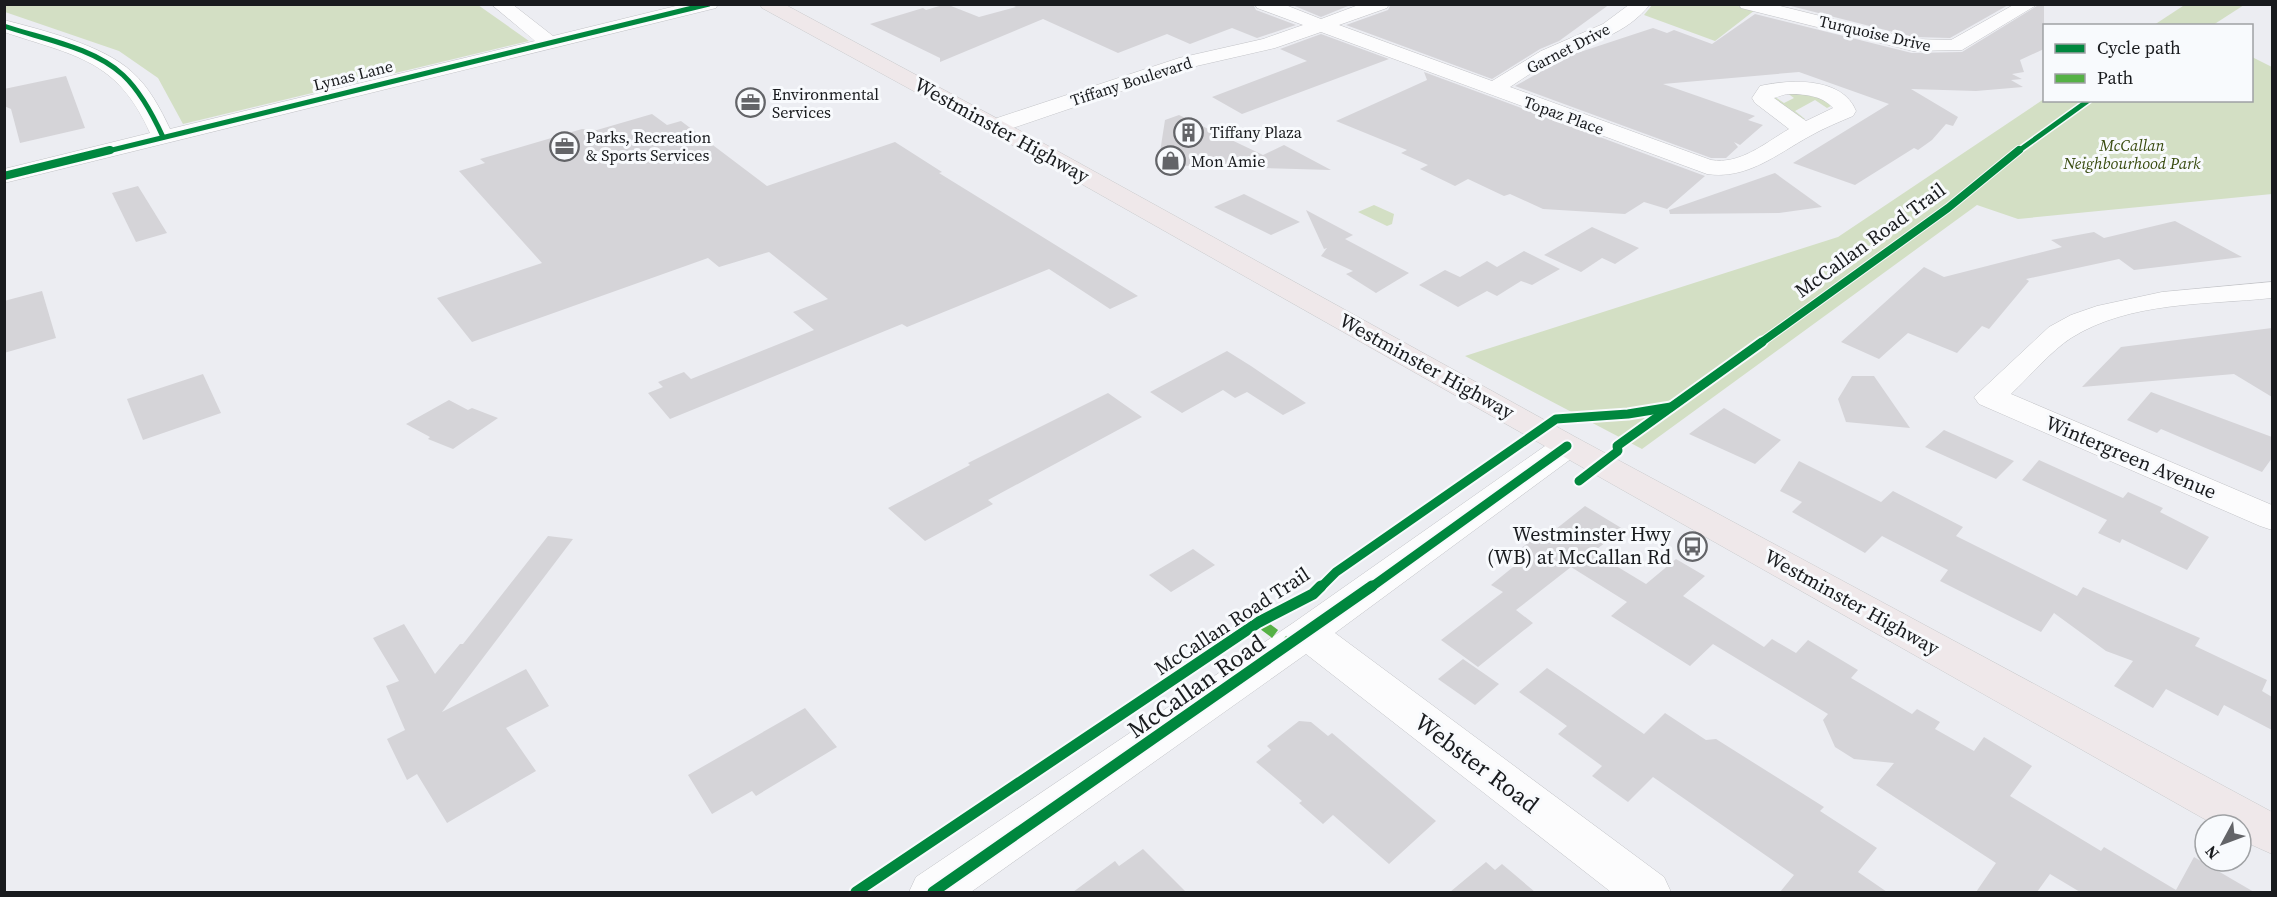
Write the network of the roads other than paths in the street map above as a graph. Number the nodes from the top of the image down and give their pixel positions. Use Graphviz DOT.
graph roads {
  1 [pos="500,4"];
  2 [pos="709,4"];
  3 [pos="769,4"];
  4 [pos="1264,4"];
  5 [pos="1380,4"];
  6 [pos="1641,4"];
  7 [pos="1748,4"];
  8 [pos="2029,4"];
  9 [pos="4,26"];
  10 [pos="1321,26"];
  11 [pos="550,43"];
  12 [pos="1268,44"];
  13 [pos="1175,87"];
  14 [pos="1493,89"];
  15 [pos="1804,130"];
  16 [pos="1022,133"];
  17 [pos="163,137"];
  18 [pos="4,176"];
  19 [pos="2272,290"];
  20 [pos="1567,446"];
  21 [pos="2272,518"];
  22 [pos="1307,633"];
  23 [pos="2272,834"];
  24 [pos="933,892"];
  25 [pos="1647,892"];
  1 -- 11 [label="street"];
  2 -- 11 [label="street, Lynas Lane"];
  3 -- 16 [label="main road, Westminster Highway"];
  4 -- 10 [label="street, Topaz Place"];
  5 -- 10 [label="street, Tiffany Boulevard"];
  6 -- 14 [label="street, Garnet Drive"];
  7 -- 8 [label="street, Turquoise Drive"];
  9 -- 17 [label="street"];
  10 -- 12 [label="street, Tiffany Boulevard"];
  10 -- 14 [label="street, Topaz Place"];
  11 -- 17 [label="street, Lynas Lane"];
  12 -- 13 [label="street, Tiffany Boulevard"];
  12 -- 16 [label="street, Tiffany Boulevard"];
  14 -- 15 [label="street, Topaz Place"];
  16 -- 20 [label="main road, Westminster Highway"];
  17 -- 18 [label="street, Lynas Lane"];
  19 -- 21 [label="street, Wintergreen Avenue"];
  20 -- 22 [label="street, McCallan Road"];
  20 -- 23 [label="main road, Westminster Highway"];
  22 -- 24 [label="street, McCallan Road"];
  22 -- 25 [label="street, Webster Road"];
}
